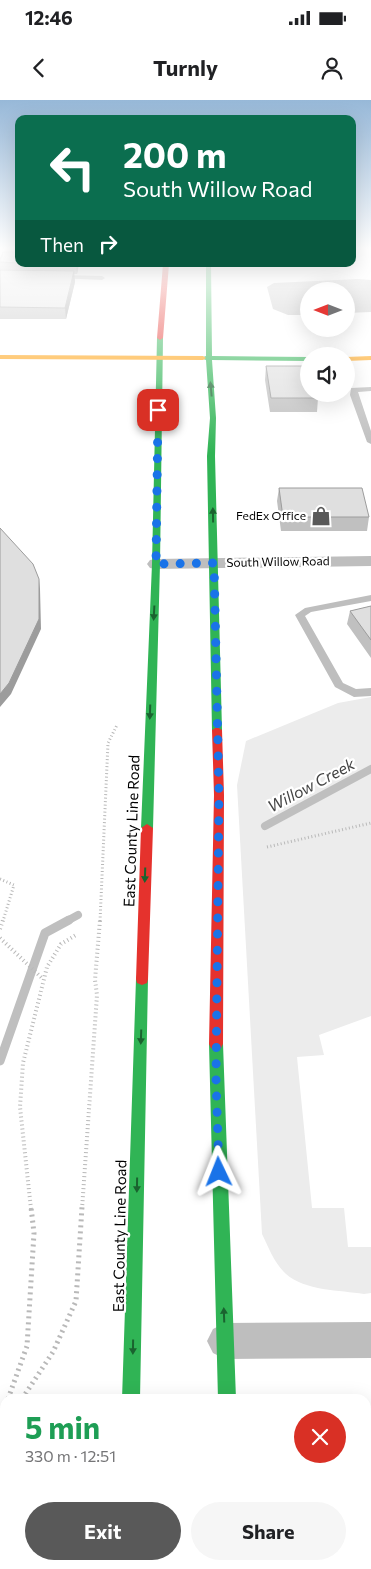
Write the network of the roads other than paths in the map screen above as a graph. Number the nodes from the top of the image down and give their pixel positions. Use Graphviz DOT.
graph roads {
  1 [pos="162,316"];
  2 [pos="209,316"];
  3 [pos="0,357"];
  4 [pos="159,358"];
  5 [pos="371,358"];
  6 [pos="209,359"];
  7 [pos="300,359"];
  8 [pos="355,359"];
  9 [pos="371,388"];
  10 [pos="371,442"];
  11 [pos="371,561"];
  12 [pos="214,563"];
  13 [pos="156,564"];
  14 [pos="371,598"];
  15 [pos="371,692"];
  16 [pos="371,1340"];
  17 [pos="225,1341"];
  18 [pos="131,1394"];
  19 [pos="226,1394"];
  1 -- 4 [label="main road, East County Line Road"];
  2 -- 6 [label="main road"];
  3 -- 4 [label="main road"];
  4 -- 6 [label="main road"];
  4 -- 13 [label="main road, East County Line Road"];
  5 -- 8 [label="main road"];
  6 -- 7 [label="main road"];
  12 -- 6 [label="main road, one-way"];
  9 -- 10 [label="lane"];
  11 -- 12 [label="street, South Willow Road"];
  12 -- 13 [label="street, South Willow Road"];
  17 -- 12 [label="main road, one-way"];
  13 -- 18 [label="main road, East County Line Road, one-way"];
  14 -- 15 [label="lane"];
  16 -- 17 [label="street"];
  17 -- 19 [label="main road"];
}
